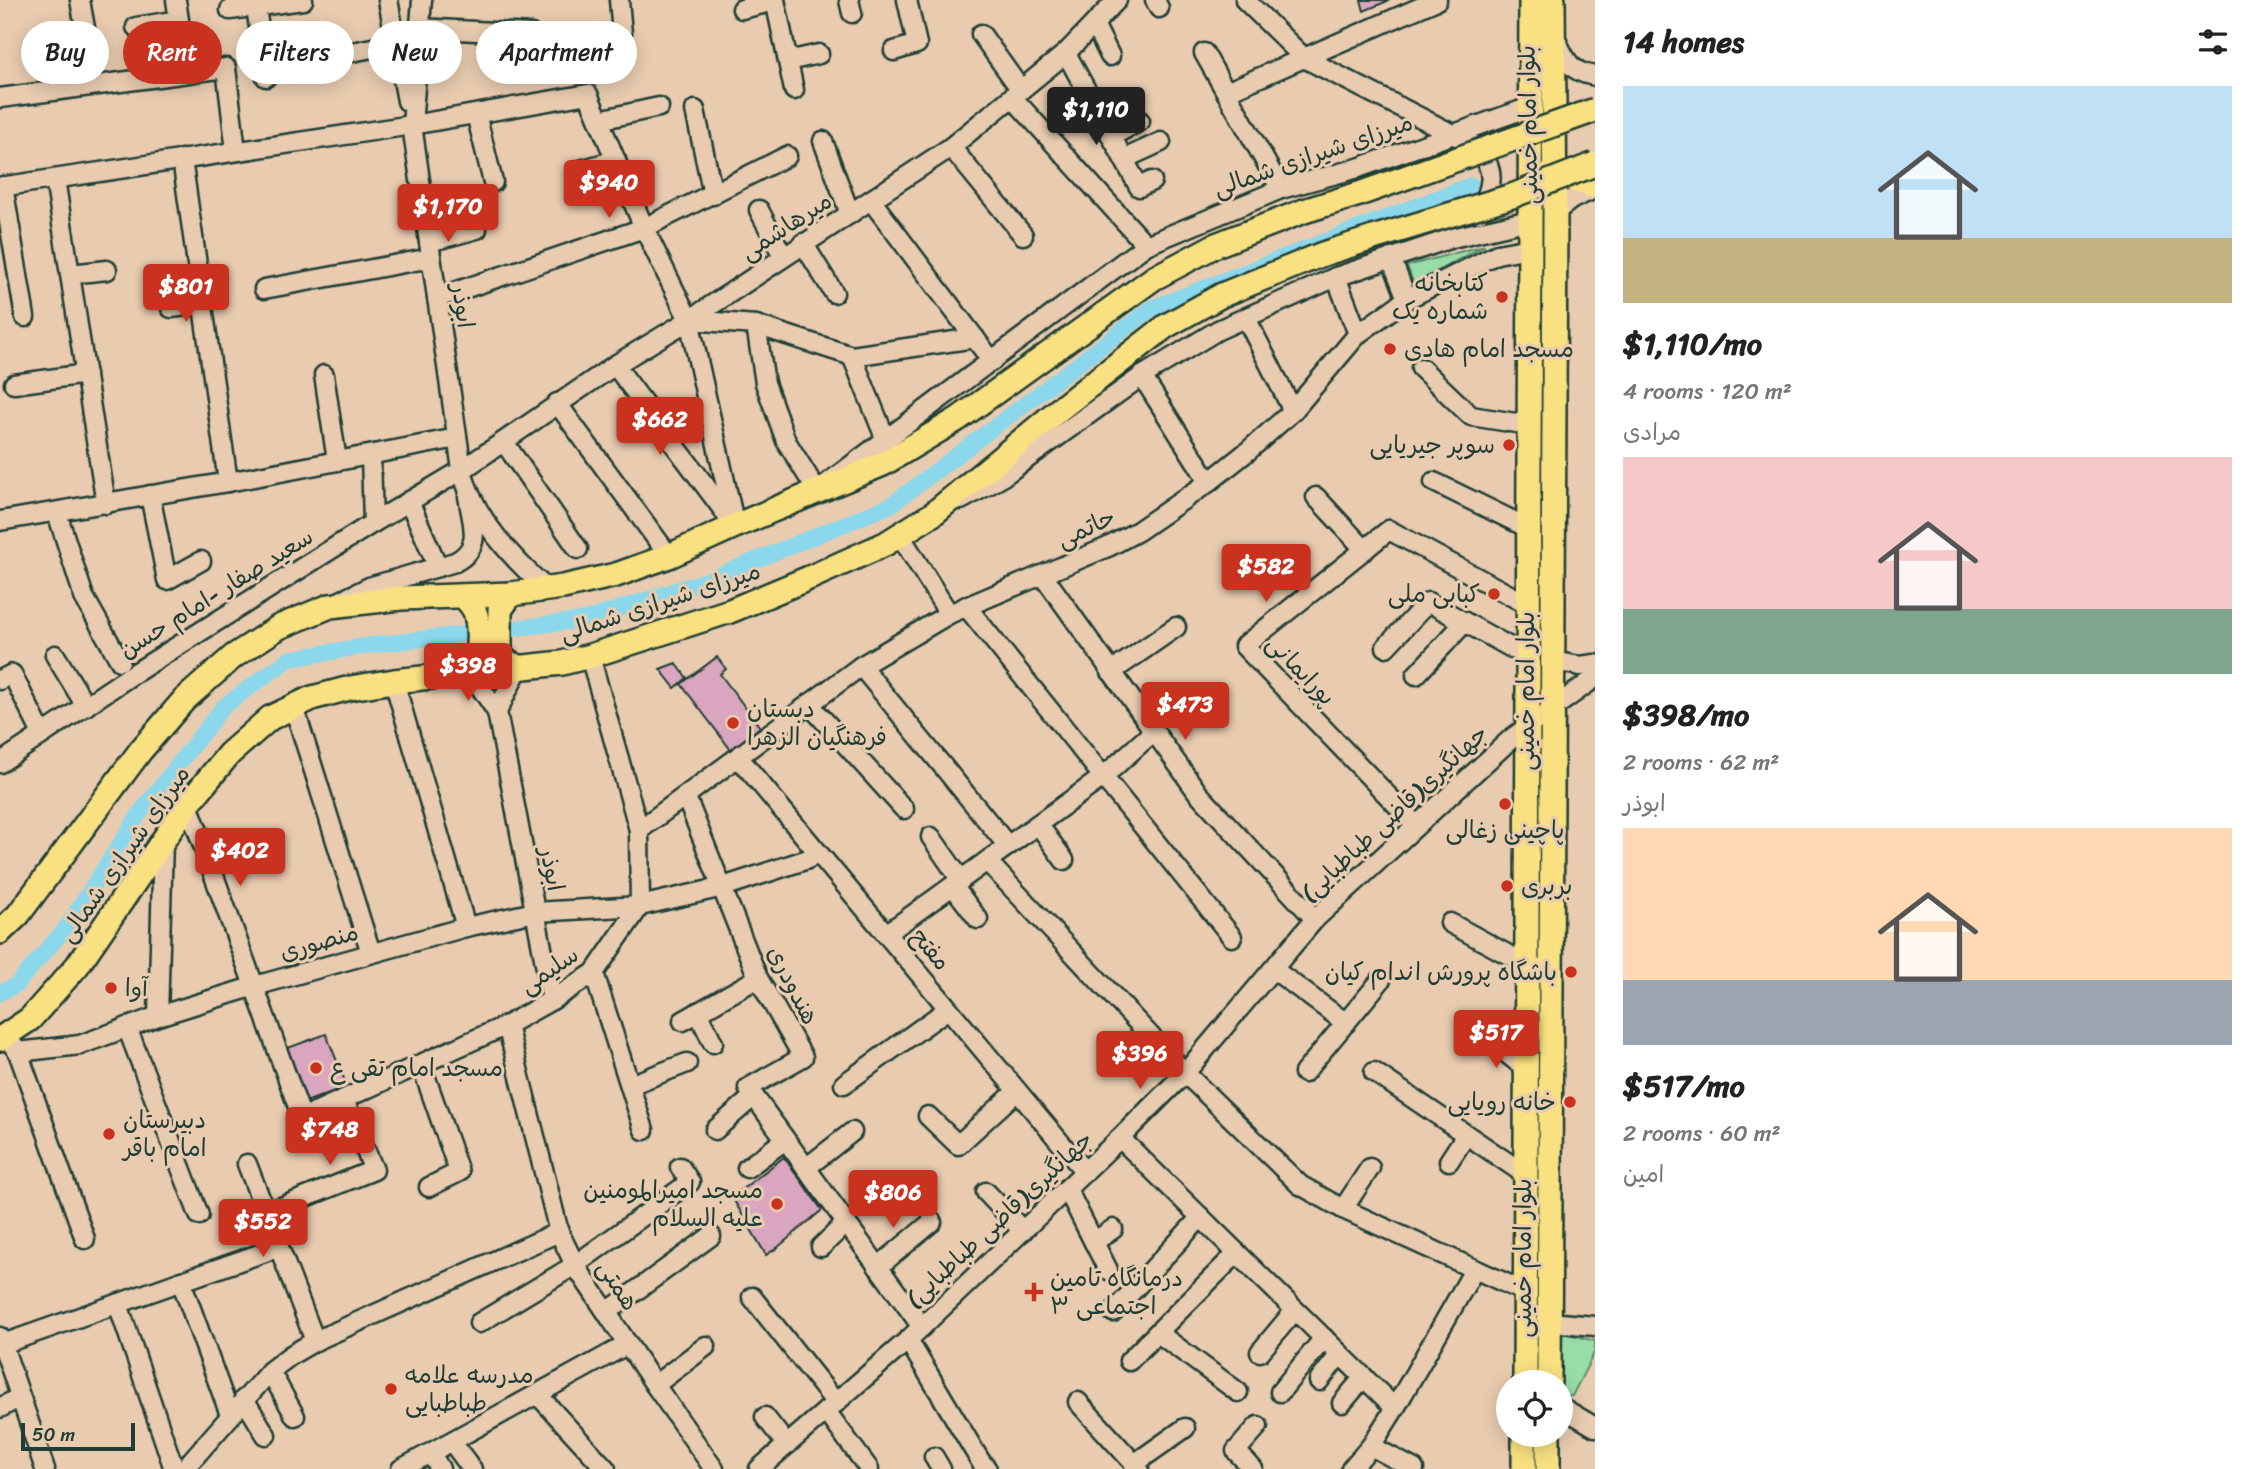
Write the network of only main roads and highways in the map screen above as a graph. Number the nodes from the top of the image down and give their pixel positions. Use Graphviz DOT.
graph roads {
  1 [pos="1531,0"];
  2 [pos="1553,0"];
  3 [pos="1595,110"];
  4 [pos="1530,144"];
  5 [pos="1595,164"];
  6 [pos="1554,170"];
  7 [pos="1595,188"];
  8 [pos="505,602"];
  9 [pos="469,605"];
  10 [pos="474,665"];
  11 [pos="520,667"];
  12 [pos="0,932"];
  13 [pos="8,1042"];
  14 [pos="1525,1370"];
  15 [pos="1549,1370"];
  16 [pos="1524,1447"];
  17 [pos="1548,1447"];
  18 [pos="1524,1469"];
  19 [pos="1548,1469"];
  1 -- 4 [label="main road, بلوار امام خمینی"];
  2 -- 6 [label="main road, بلوار امام خمینی"];
  3 -- 8 [label="main road, میرزای شیرازی شمالی, bridge"];
  4 -- 6 [label="main road"];
  4 -- 14 [label="main road, بلوار امام خمینی"];
  5 -- 11 [label="main road, میرزای شیرازی شمالی, bridge"];
  6 -- 7 [label="main road"];
  6 -- 15 [label="main road, بلوار امام خمینی"];
  8 -- 9 [label="main road, میرزای شیرازی شمالی"];
  8 -- 11 [label="main road"];
  9 -- 10 [label="main road"];
  9 -- 12 [label="main road, میرزای شیرازی شمالی"];
  10 -- 11 [label="main road, میرزای شیرازی شمالی"];
  10 -- 13 [label="main road, میرزای شیرازی شمالی"];
  16 -- 18 [label="main road"];
  17 -- 19 [label="main road"];
}
